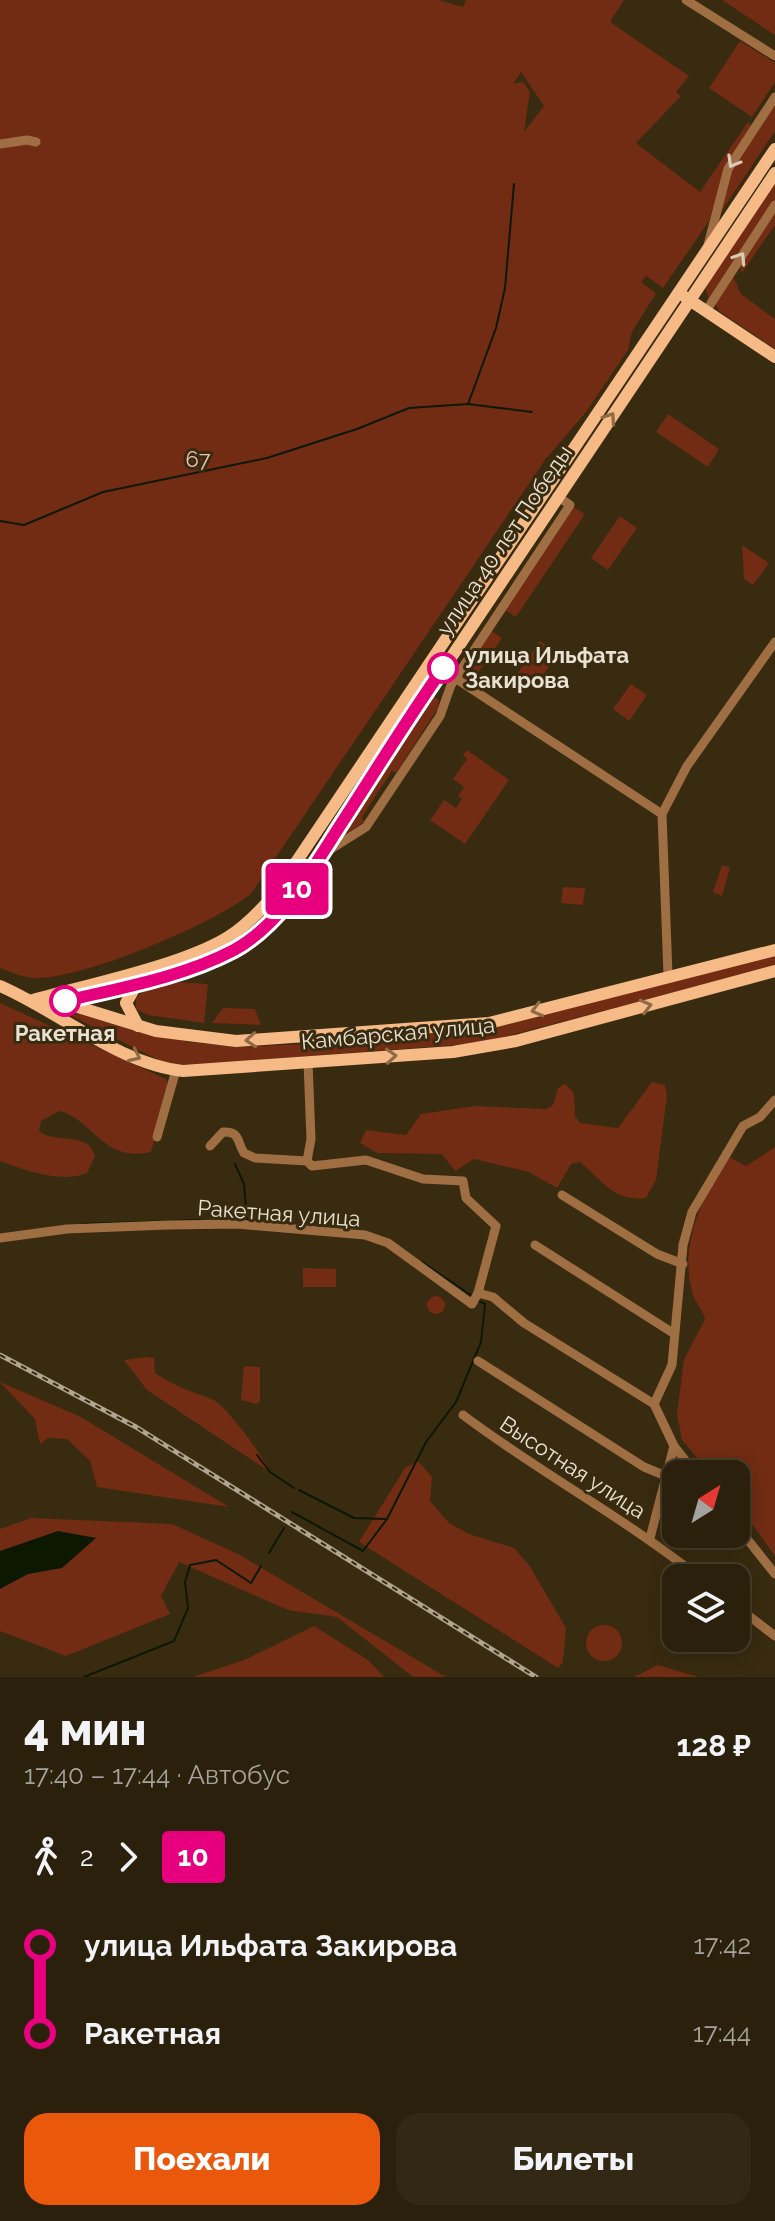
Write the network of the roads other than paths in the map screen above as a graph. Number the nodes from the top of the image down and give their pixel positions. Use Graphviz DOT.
graph roads {
  1 [pos="686,0"];
  2 [pos="775,56"];
  3 [pos="775,97"];
  4 [pos="36,142"];
  5 [pos="0,144"];
  6 [pos="775,149"];
  7 [pos="775,173"];
  8 [pos="775,205"];
  9 [pos="706,253"];
  10 [pos="684,297"];
  11 [pos="706,311"];
  12 [pos="775,357"];
  13 [pos="557,496"];
  14 [pos="468,630"];
  15 [pos="482,639"];
  16 [pos="775,642"];
  17 [pos="455,678"];
  18 [pos="662,814"];
  19 [pos="320,856"];
  20 [pos="775,950"];
  21 [pos="775,971"];
  22 [pos="668,975"];
  23 [pos="138,982"];
  24 [pos="0,986"];
  25 [pos="76,993"];
  26 [pos="40,1001"];
  27 [pos="62,1002"];
  28 [pos="138,1026"];
  29 [pos="308,1062"];
  30 [pos="176,1070"];
  31 [pos="775,1100"];
  32 [pos="157,1137"];
  33 [pos="210,1146"];
  34 [pos="307,1161"];
  35 [pos="562,1195"];
  36 [pos="0,1238"];
  37 [pos="535,1245"];
  38 [pos="683,1264"];
  39 [pos="478,1293"];
  40 [pos="673,1333"];
  41 [pos="478,1361"];
  42 [pos="654,1404"];
  43 [pos="463,1415"];
  44 [pos="674,1446"];
  45 [pos="670,1460"];
  46 [pos="685,1460"];
  47 [pos="662,1474"];
  48 [pos="662,1492"];
  49 [pos="650,1538"];
  50 [pos="750,1543"];
  51 [pos="682,1564"];
  52 [pos="775,1574"];
  53 [pos="750,1617"];
  54 [pos="775,1636"];
  1 -- 2 [label="street"];
  3 -- 9 [label="street, улица 40 лет Победы, one-way"];
  4 -- 5 [label="street"];
  6 -- 9 [label="main road, улица 40 лет Победы"];
  7 -- 10 [label="main road, улица 40 лет Победы"];
  11 -- 8 [label="street, one-way"];
  9 -- 10 [label="main road, улица 40 лет Победы"];
  10 -- 11 [label="main road"];
  13 -- 10 [label="main road, улица 40 лет Победы, one-way"];
  10 -- 25 [label="main road, улица 40 лет Победы"];
  11 -- 12 [label="main road"];
  13 -- 14 [label="main road, улица 40 лет Победы"];
  13 -- 15 [label="street"];
  14 -- 15 [label="street"];
  14 -- 19 [label="main road, улица 40 лет Победы"];
  15 -- 17 [label="street"];
  16 -- 18 [label="street"];
  17 -- 18 [label="street"];
  17 -- 19 [label="street"];
  18 -- 22 [label="street"];
  19 -- 23 [label="main road, улица 40 лет Победы"];
  20 -- 22 [label="main road, Камбарская улица"];
  29 -- 21 [label="main road, Камбарская улица, one-way"];
  22 -- 28 [label="main road, Камбарская улица, one-way"];
  23 -- 25 [label="main road, улица 40 лет Победы"];
  23 -- 28 [label="main road"];
  24 -- 26 [label="main road, Камбарская улица"];
  25 -- 26 [label="main road, улица 40 лет Победы"];
  25 -- 27 [label="main road, улица 40 лет Победы"];
  26 -- 27 [label="main road, улица 40 лет Победы"];
  26 -- 30 [label="main road, Камбарская улица, one-way"];
  27 -- 28 [label="main road, Камбарская улица"];
  29 -- 30 [label="main road, Камбарская улица"];
  29 -- 34 [label="street"];
  30 -- 32 [label="street"];
  31 -- 38 [label="street"];
  33 -- 34 [label="street"];
  34 -- 39 [label="street"];
  35 -- 38 [label="street"];
  36 -- 39 [label="street, Ракетная улица"];
  37 -- 40 [label="street"];
  38 -- 40 [label="street"];
  39 -- 42 [label="street, Ракетная улица"];
  40 -- 42 [label="street"];
  41 -- 47 [label="street"];
  42 -- 44 [label="street"];
  43 -- 49 [label="street, Высотная улица"];
  44 -- 45 [label="street"];
  44 -- 46 [label="street"];
  48 -- 49 [label="street"];
  49 -- 51 [label="street, Высотная улица"];
  50 -- 52 [label="street"];
  53 -- 54 [label="street"];
}
